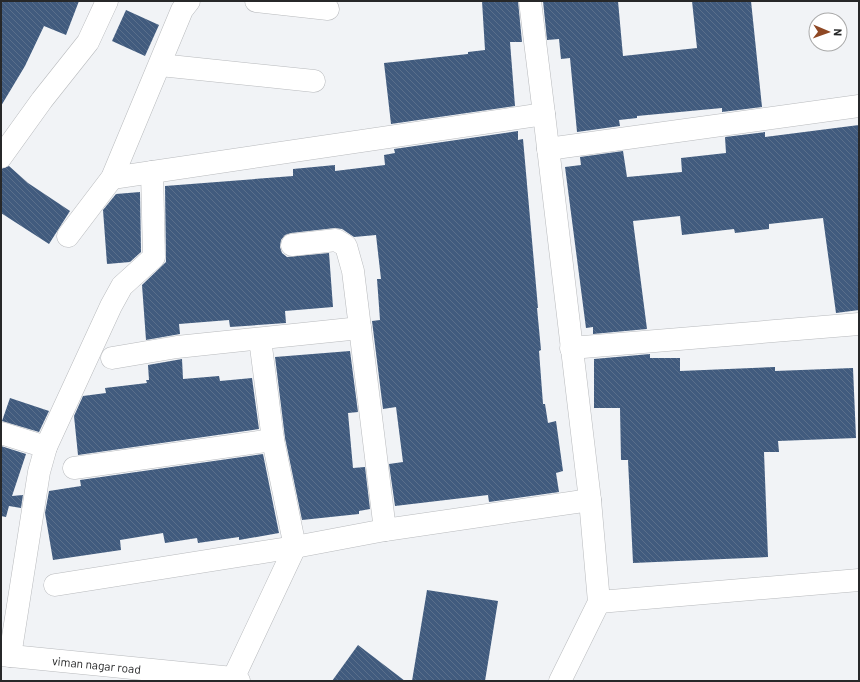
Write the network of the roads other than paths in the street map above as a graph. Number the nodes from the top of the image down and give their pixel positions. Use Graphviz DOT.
graph roads {
  1 [pos="107,1"];
  2 [pos="189,1"];
  3 [pos="256,1"];
  4 [pos="530,1"];
  5 [pos="328,9"];
  6 [pos="160,65"];
  7 [pos="314,81"];
  8 [pos="859,106"];
  9 [pos="544,114"];
  10 [pos="548,149"];
  11 [pos="1,158"];
  12 [pos="152,172"];
  13 [pos="112,178"];
  14 [pos="68,236"];
  15 [pos="292,245"];
  16 [pos="859,324"];
  17 [pos="360,328"];
  18 [pos="260,339"];
  19 [pos="571,348"];
  20 [pos="112,358"];
  21 [pos="1,433"];
  22 [pos="273,440"];
  23 [pos="46,447"];
  24 [pos="74,468"];
  25 [pos="590,500"];
  26 [pos="385,530"];
  27 [pos="295,547"];
  28 [pos="859,580"];
  29 [pos="55,584"];
  30 [pos="599,602"];
  31 [pos="6,656"];
  32 [pos="235,680"];
  33 [pos="560,681"];
  1 -- 11 [label="street"];
  2 -- 6 [label="street"];
  3 -- 5 [label="street"];
  4 -- 9 [label="street"];
  6 -- 7 [label="street"];
  6 -- 13 [label="street"];
  8 -- 10 [label="street"];
  9 -- 10 [label="street"];
  9 -- 12 [label="street"];
  10 -- 19 [label="street"];
  12 -- 13 [label="street"];
  12 -- 23 [label="street"];
  13 -- 14 [label="street"];
  15 -- 17 [label="street"];
  16 -- 19 [label="street"];
  17 -- 18 [label="street"];
  17 -- 26 [label="street"];
  18 -- 20 [label="street"];
  18 -- 22 [label="street"];
  19 -- 25 [label="street"];
  21 -- 23 [label="street"];
  22 -- 24 [label="street"];
  22 -- 27 [label="street"];
  23 -- 31 [label="street"];
  25 -- 26 [label="street"];
  25 -- 30 [label="street"];
  26 -- 27 [label="street"];
  27 -- 29 [label="street"];
  27 -- 32 [label="street"];
  28 -- 30 [label="street"];
  30 -- 33 [label="street"];
  31 -- 32 [label="street, viman nagar road"];
}
